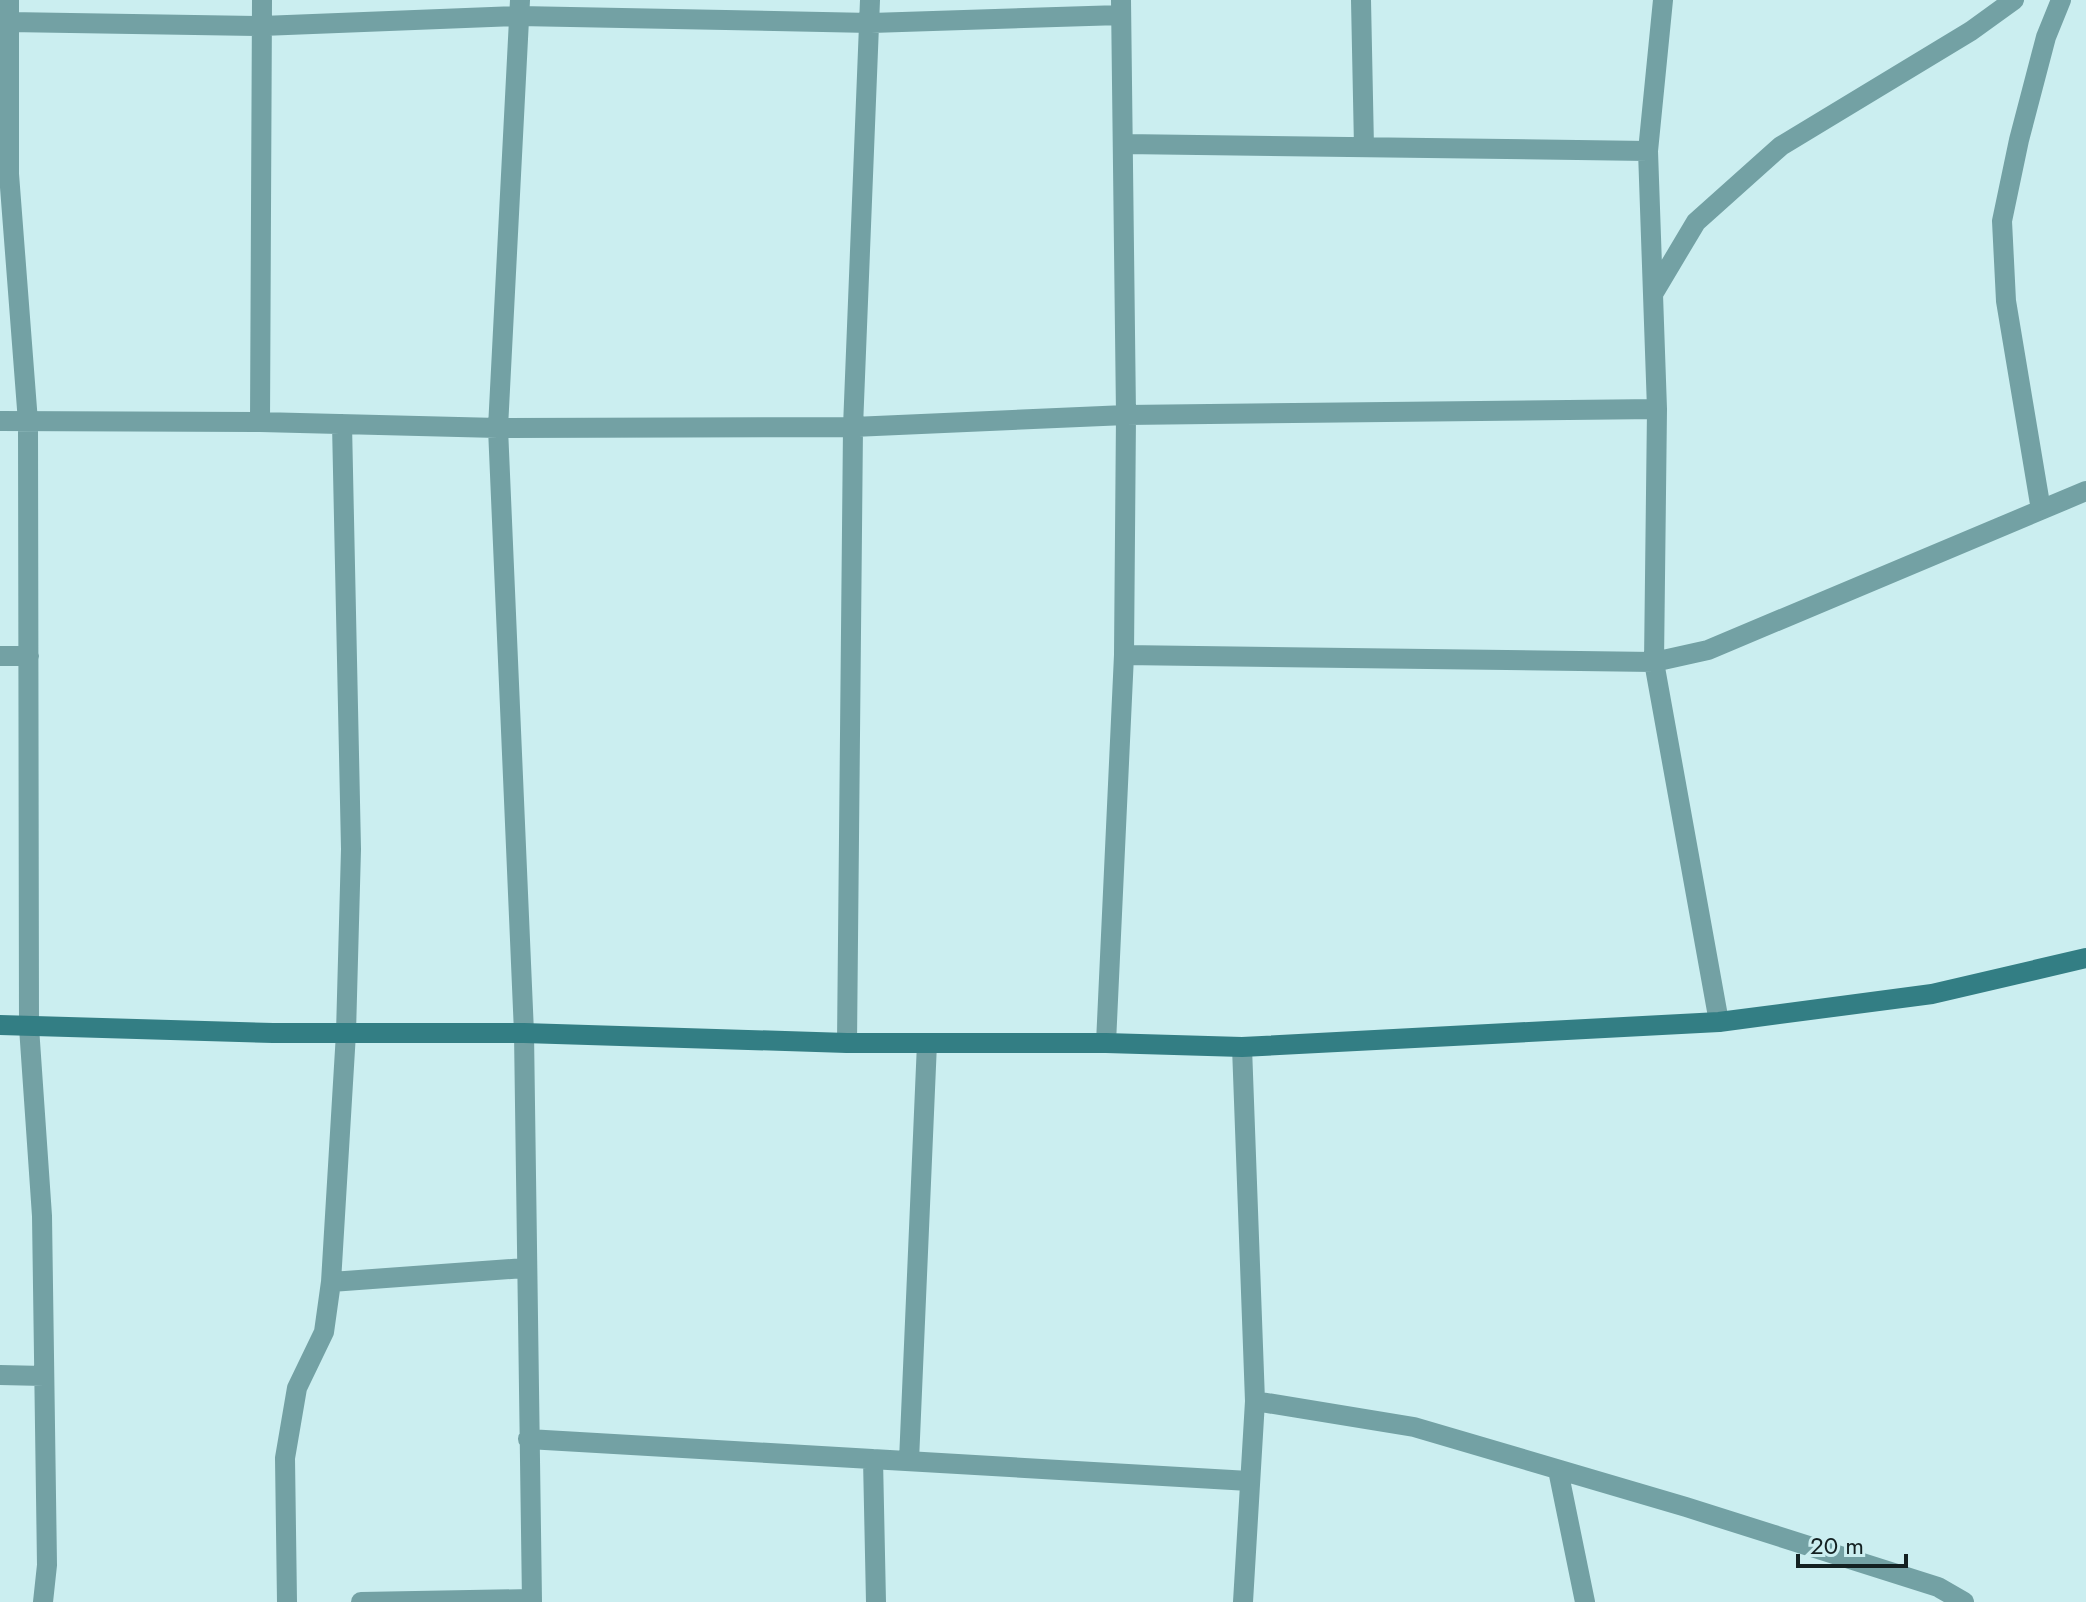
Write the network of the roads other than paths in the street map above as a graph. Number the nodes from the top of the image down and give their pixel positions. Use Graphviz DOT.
graph roads {
  1 [pos="9,0"];
  2 [pos="262,0"];
  3 [pos="870,0"];
  4 [pos="1361,0"];
  5 [pos="1663,0"];
  6 [pos="2014,0"];
  7 [pos="2061,0"];
  8 [pos="520,8"];
  9 [pos="1121,8"];
  10 [pos="9,22"];
  11 [pos="871,23"];
  12 [pos="262,26"];
  13 [pos="1124,144"];
  14 [pos="1364,147"];
  15 [pos="1648,151"];
  16 [pos="5,174"];
  17 [pos="1653,294"];
  18 [pos="1657,409"];
  19 [pos="1126,415"];
  20 [pos="0,421"];
  21 [pos="28,422"];
  22 [pos="260,422"];
  23 [pos="342,424"];
  24 [pos="853,427"];
  25 [pos="498,428"];
  26 [pos="2086,491"];
  27 [pos="2041,510"];
  28 [pos="1124,655"];
  29 [pos="0,656"];
  30 [pos="29,656"];
  31 [pos="1654,662"];
  32 [pos="2086,958"];
  33 [pos="1719,1022"];
  34 [pos="0,1025"];
  35 [pos="29,1027"];
  36 [pos="346,1033"];
  37 [pos="524,1033"];
  38 [pos="847,1043"];
  39 [pos="927,1043"];
  40 [pos="1106,1043"];
  41 [pos="1242,1047"];
  42 [pos="525,1268"];
  43 [pos="331,1282"];
  44 [pos="0,1375"];
  45 [pos="44,1376"];
  46 [pos="1255,1401"];
  47 [pos="528,1439"];
  48 [pos="873,1459"];
  49 [pos="909,1461"];
  50 [pos="1558,1470"];
  51 [pos="1249,1481"];
  52 [pos="532,1600"];
  53 [pos="43,1602"];
  54 [pos="287,1602"];
  55 [pos="361,1602"];
  56 [pos="876,1602"];
  57 [pos="1243,1602"];
  58 [pos="1585,1602"];
  59 [pos="1964,1602"];
  1 -- 10 [label="street"];
  2 -- 12 [label="street"];
  3 -- 11 [label="street"];
  4 -- 14 [label="street"];
  5 -- 15 [label="street"];
  6 -- 17 [label="street"];
  7 -- 27 [label="street"];
  8 -- 11 [label="street"];
  8 -- 12 [label="street"];
  8 -- 25 [label="street"];
  9 -- 11 [label="street"];
  9 -- 13 [label="street"];
  10 -- 12 [label="street"];
  10 -- 16 [label="street"];
  11 -- 24 [label="street"];
  12 -- 22 [label="street"];
  13 -- 14 [label="street"];
  13 -- 19 [label="street"];
  14 -- 15 [label="street"];
  15 -- 17 [label="street"];
  16 -- 21 [label="street"];
  17 -- 18 [label="street"];
  18 -- 19 [label="street"];
  18 -- 31 [label="street"];
  19 -- 24 [label="street"];
  19 -- 28 [label="street"];
  20 -- 21 [label="street"];
  21 -- 22 [label="street"];
  21 -- 30 [label="street"];
  22 -- 23 [label="street"];
  23 -- 25 [label="street"];
  23 -- 36 [label="street"];
  24 -- 25 [label="street"];
  24 -- 38 [label="street"];
  25 -- 37 [label="street"];
  26 -- 27 [label="street"];
  27 -- 31 [label="street"];
  28 -- 31 [label="street"];
  28 -- 40 [label="street"];
  29 -- 30 [label="street"];
  30 -- 35 [label="street"];
  31 -- 33 [label="street"];
  32 -- 33 [label="street"];
  33 -- 41 [label="street"];
  34 -- 35 [label="street"];
  35 -- 36 [label="street"];
  35 -- 45 [label="street"];
  36 -- 37 [label="street"];
  36 -- 43 [label="street"];
  37 -- 38 [label="street"];
  37 -- 42 [label="street"];
  38 -- 39 [label="street"];
  39 -- 40 [label="street"];
  39 -- 49 [label="street"];
  40 -- 41 [label="street"];
  41 -- 46 [label="street"];
  42 -- 43 [label="street"];
  42 -- 47 [label="street"];
  43 -- 54 [label="street"];
  44 -- 45 [label="street"];
  45 -- 53 [label="street"];
  46 -- 50 [label="street"];
  46 -- 51 [label="street"];
  47 -- 48 [label="street"];
  47 -- 52 [label="street"];
  48 -- 49 [label="street"];
  48 -- 56 [label="street"];
  49 -- 51 [label="street"];
  50 -- 58 [label="street"];
  50 -- 59 [label="street"];
  51 -- 57 [label="street"];
  52 -- 55 [label="street"];
}
